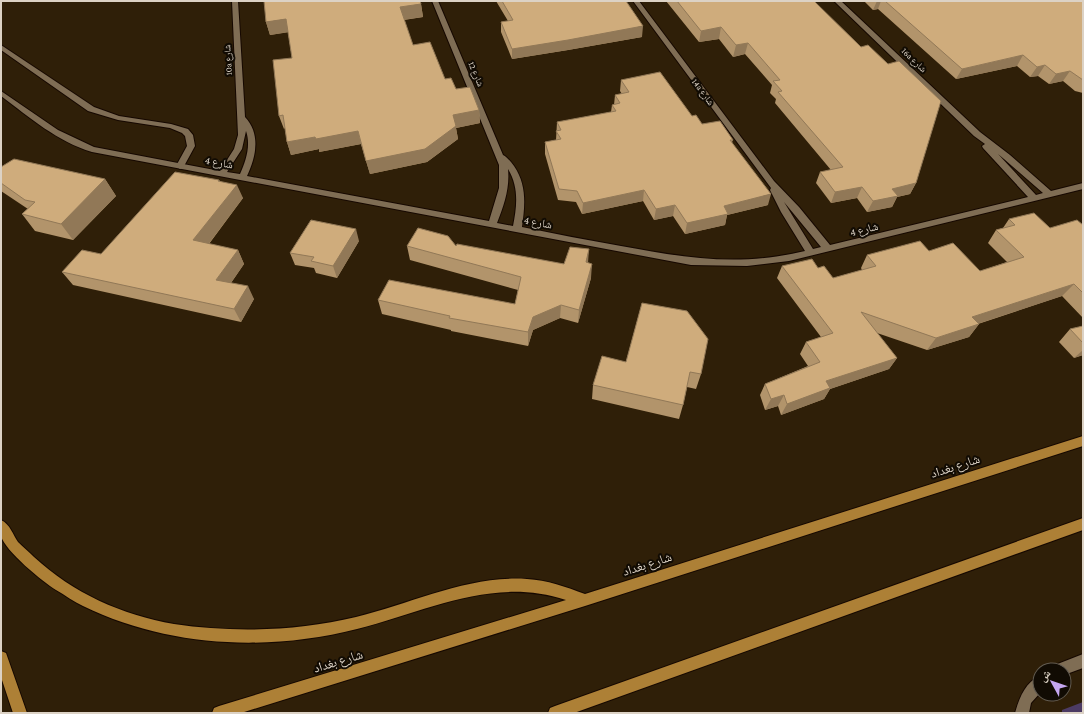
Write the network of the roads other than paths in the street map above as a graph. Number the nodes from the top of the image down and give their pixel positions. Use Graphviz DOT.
graph roads {
  1 [pos="235,1"];
  2 [pos="435,1"];
  3 [pos="636,1"];
  4 [pos="837,1"];
  5 [pos="1,47"];
  6 [pos="1,93"];
  7 [pos="241,118"];
  8 [pos="977,134"];
  9 [pos="499,154"];
  10 [pos="180,166"];
  11 [pos="222,174"];
  12 [pos="242,178"];
  13 [pos="771,183"];
  14 [pos="1083,186"];
  15 [pos="1049,194"];
  16 [pos="1034,198"];
  17 [pos="492,225"];
  18 [pos="517,230"];
  19 [pos="828,249"];
  20 [pos="812,253"];
  21 [pos="1083,441"];
  22 [pos="1083,524"];
  23 [pos="1,526"];
  24 [pos="585,600"];
  25 [pos="1,658"];
  26 [pos="1083,661"];
  27 [pos="1072,665"];
  28 [pos="1032,692"];
  29 [pos="20,713"];
  30 [pos="219,713"];
  31 [pos="555,713"];
  32 [pos="1022,713"];
  1 -- 7 [label="street, 10a شارع"];
  2 -- 9 [label="street, شارع 12"];
  3 -- 13 [label="street, 14a شارع"];
  4 -- 8 [label="street, 16a شارع"];
  5 -- 10 [label="street"];
  6 -- 10 [label="street, شارع 4"];
  7 -- 11 [label="street, 10a شارع"];
  7 -- 12 [label="street, 10a شارع"];
  8 -- 15 [label="street, 16a شارع"];
  8 -- 16 [label="street, 16a شارع"];
  9 -- 17 [label="street, شارع 12"];
  9 -- 18 [label="street, شارع 12"];
  10 -- 11 [label="street, شارع 4"];
  11 -- 12 [label="street, شارع 4"];
  12 -- 17 [label="street, شارع 4"];
  13 -- 19 [label="street, 14a شارع"];
  13 -- 20 [label="street, 14a شارع"];
  14 -- 15 [label="street, شارع 4"];
  15 -- 16 [label="street, شارع 4"];
  16 -- 19 [label="street, شارع 4"];
  17 -- 18 [label="street, شارع 4"];
  18 -- 20 [label="street, شارع 4"];
  19 -- 20 [label="street, شارع 4"];
  21 -- 24 [label="main road, شارع بغداد"];
  22 -- 31 [label="main road"];
  23 -- 24 [label="main road"];
  24 -- 30 [label="main road, شارع بغداد"];
  25 -- 29 [label="main road"];
  26 -- 27 [label="street"];
  28 -- 32 [label="street"];
}
